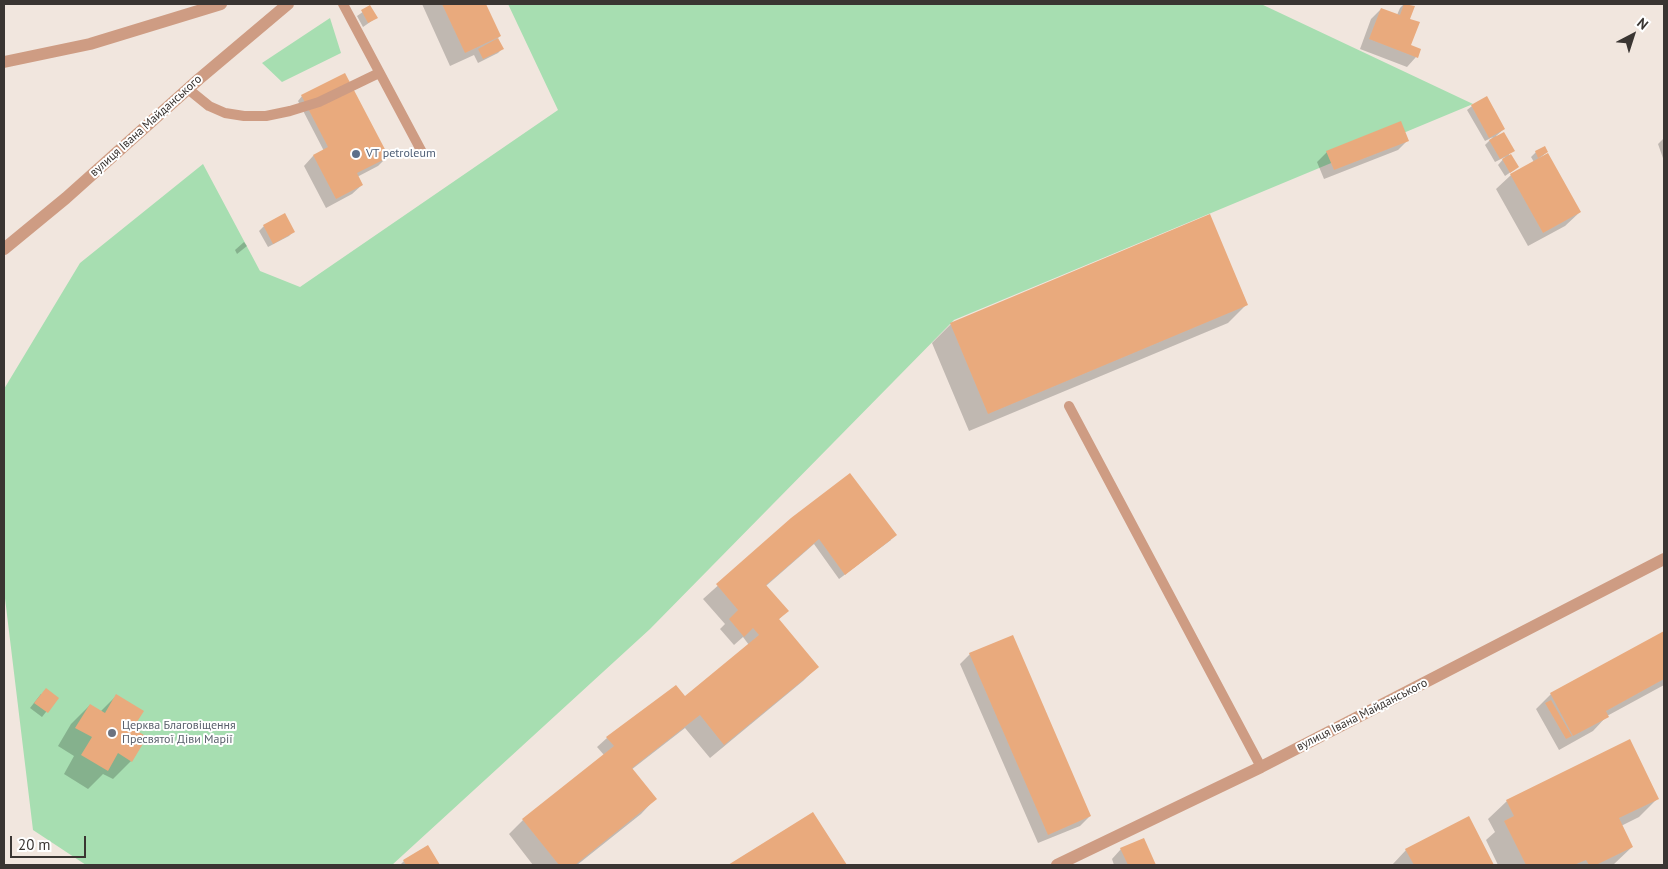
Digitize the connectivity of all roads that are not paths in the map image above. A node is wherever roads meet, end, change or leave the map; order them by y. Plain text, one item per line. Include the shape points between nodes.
1 (221, 4) edge
2 (288, 4) edge
3 (343, 4) edge
4 (4, 62) edge
5 (379, 73) junction
6 (188, 88) junction
7 (422, 154) dead end
8 (4, 248) edge
9 (1069, 406) dead end
10 (1664, 559) edge
11 (1261, 768) junction
12 (1057, 865) edge

1 - 4 street via 90,44
2 - 6 street, вулиця Івана Майданського
3 - 5 lane
5 - 6 lane via 319,102 266,116 225,113 209,106
5 - 7 lane
6 - 8 street, вулиця Івана Майданського via 66,198
9 - 11 lane
10 - 11 street, вулиця Івана Майданського
11 - 12 street, вулиця Івана Майданського

